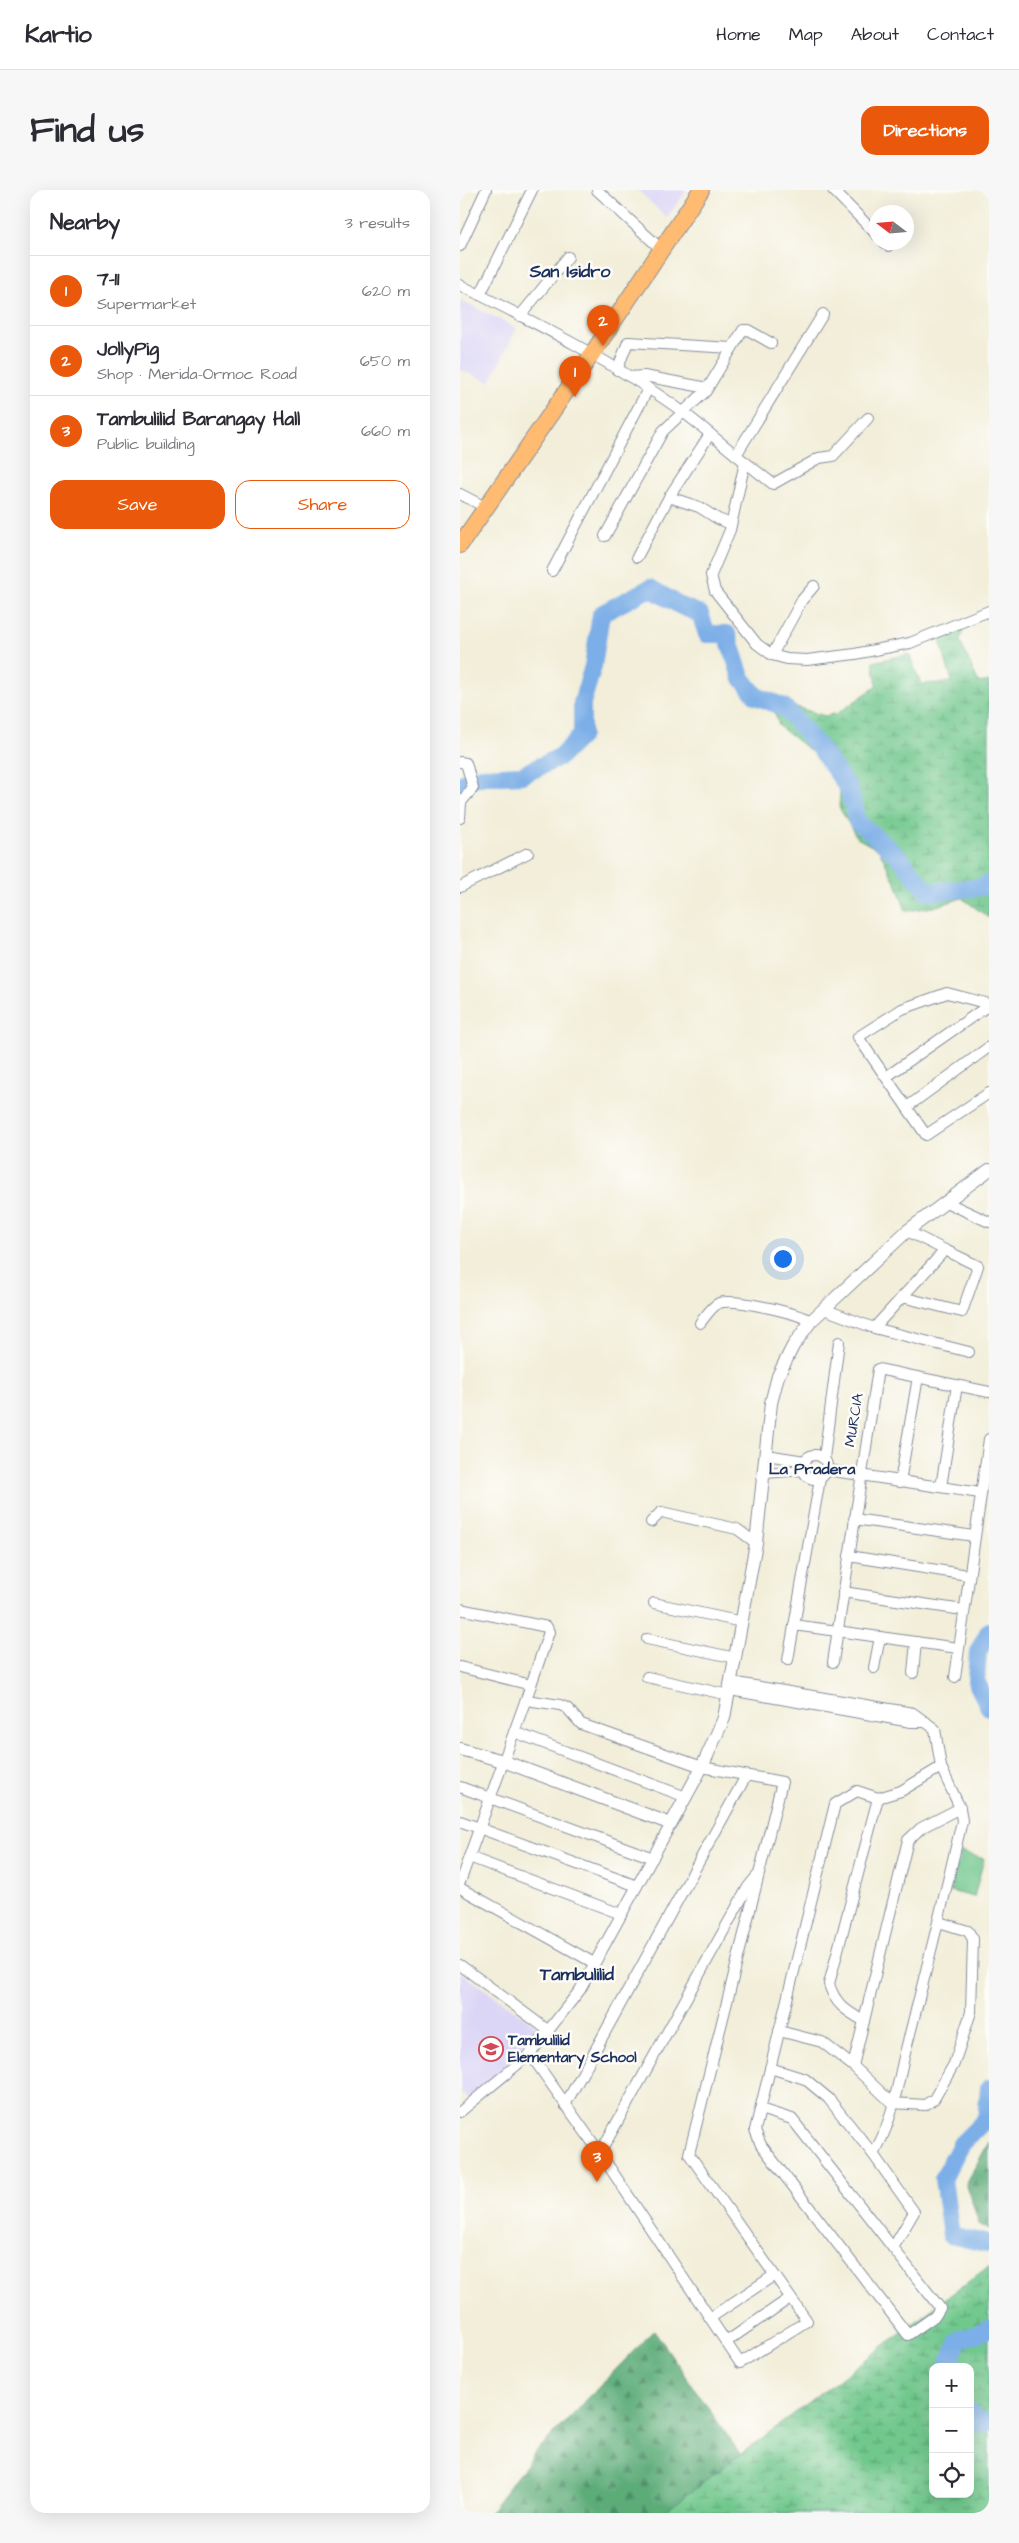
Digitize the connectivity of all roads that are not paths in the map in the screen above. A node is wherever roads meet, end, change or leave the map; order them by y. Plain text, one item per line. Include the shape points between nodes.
1 (486, 190) edge
2 (532, 190) edge
3 (597, 190) edge
4 (700, 190) edge
5 (833, 190) edge
6 (869, 228) edge
7 (460, 246) edge
8 (661, 249) junction
9 (568, 257) dead end
10 (460, 285) edge
11 (480, 296) junction
12 (823, 314) dead end
13 (520, 316) junction
14 (770, 343) dead end
15 (732, 348) junction
16 (592, 354) junction
17 (617, 370) junction
18 (630, 377) junction
19 (648, 388) junction
20 (708, 388) junction
21 (683, 412) junction
22 (868, 418) dead end
23 (710, 434) junction
24 (736, 455) junction
25 (745, 462) junction
26 (460, 494) edge
27 (670, 497) junction
28 (485, 507) junction
29 (731, 524) junction
30 (605, 536) dead end
31 (460, 545) edge
32 (637, 557) dead end
33 (552, 571) dead end
34 (814, 586) dead end
35 (989, 611) edge
36 (772, 655) junction
37 (464, 765) edge
38 (460, 818) edge
39 (528, 854) dead end
40 (460, 887) edge
41 (989, 1004) edge
42 (989, 1047) edge
43 (886, 1078) junction
44 (989, 1093) edge
45 (907, 1107) junction
46 (989, 1170) edge
47 (946, 1202) junction
48 (989, 1222) edge
49 (906, 1231) junction
50 (945, 1250) junction
51 (902, 1297) junction
52 (824, 1309) junction
53 (811, 1321) junction
54 (700, 1323) dead end
55 (874, 1328) junction
56 (839, 1342) dead end
57 (969, 1352) dead end
58 (918, 1377) junction
59 (957, 1385) junction
60 (989, 1392) edge
61 (989, 1439) edge
62 (766, 1455) junction
63 (824, 1458) junction
64 (804, 1465) junction
65 (827, 1470) junction
66 (764, 1473) junction
67 (860, 1476) junction
68 (820, 1479) junction
69 (900, 1482) junction
70 (941, 1488) junction
71 (980, 1493) junction
72 (854, 1519) junction
73 (652, 1522) dead end
74 (974, 1536) junction
75 (756, 1543) junction
76 (848, 1556) junction
77 (968, 1575) junction
78 (843, 1592) junction
79 (654, 1603) dead end
80 (460, 1609) edge
81 (963, 1610) junction
82 (742, 1622) junction
83 (794, 1625) junction
84 (837, 1631) junction
85 (880, 1637) junction
86 (647, 1639) dead end
87 (916, 1642) junction
88 (958, 1648) junction
89 (736, 1658) junction
90 (788, 1660) dead end
91 (833, 1662) dead end
92 (460, 1667) edge
93 (874, 1668) dead end
94 (913, 1672) dead end
95 (647, 1677) dead end
96 (955, 1677) dead end
97 (531, 1685) junction
98 (730, 1689) junction
99 (526, 1700) junction
100 (514, 1732) junction
101 (460, 1749) edge
102 (504, 1761) junction
103 (941, 1767) junction
104 (702, 1768) junction
105 (746, 1776) junction
106 (460, 1787) edge
107 (491, 1797) junction
108 (686, 1797) junction
109 (878, 1798) junction
110 (960, 1808) junction
111 (460, 1821) edge
112 (671, 1824) junction
113 (480, 1827) junction
114 (469, 1857) junction
115 (652, 1858) junction
116 (759, 1874) junction
117 (460, 1882) edge
118 (637, 1886) junction
119 (460, 1888) edge
120 (621, 1914) junction
121 (939, 1922) junction
122 (594, 1963) junction
123 (460, 1965) edge
124 (864, 2021) junction
125 (549, 2031) junction
126 (779, 2031) junction
127 (530, 2054) junction
128 (853, 2066) junction
129 (770, 2068) junction
130 (892, 2103) junction
131 (565, 2106) junction
132 (760, 2109) junction
133 (460, 2112) edge
134 (600, 2154) junction
135 (873, 2154) junction
136 (892, 2248) junction
137 (773, 2276) junction
138 (790, 2298) junction
139 (710, 2318) junction
140 (726, 2342) junction

1 - 7 street
2 - 11 street
3 - 8 street
4 - 8 highway
5 - 6 street
8 - 16 highway
9 - 13 street
10 - 11 street
11 - 13 street
12 - 24 street
13 - 16 street
14 - 15 street via 745,329
15 - 17 street via 628,342
15 - 20 street
16 - 17 street
16 - 28 highway
17 - 18 street
18 - 19 street
18 - 20 street via 644,376
19 - 21 street
19 - 33 street
20 - 21 street
21 - 23 street
21 - 30 street via 663,431
22 - 25 street via 833,456 819,458 773,484
23 - 24 street
23 - 27 street
24 - 25 street
25 - 29 street
26 - 28 street
27 - 29 street via 699,507
27 - 32 street
28 - 31 highway
29 - 36 street via 711,575 715,591 757,644
34 - 36 street via 802,600
35 - 36 street via 910,643 807,660 787,660
37 - 38 street via 473,790 461,802
39 - 40 street
41 - 43 street
41 - 43 street via 947,994 902,1009 858,1037
42 - 45 street
43 - 45 street
44 - 45 street via 926,1135
46 - 47 street
47 - 48 street
47 - 49 street
49 - 50 street
49 - 52 street
50 - 51 street
50 - 51 street via 978,1266 962,1312
51 - 55 street
52 - 53 street
52 - 55 street
53 - 54 street via 788,1312 729,1302 716,1305
53 - 62 street via 793,1346 778,1376 771,1403
55 - 57 street
56 - 63 street
58 - 59 street
58 - 67 street, MURCIA via 878,1369
58 - 69 street
59 - 60 street
59 - 70 street
61 - 71 street
62 - 64 street
62 - 66 street
63 - 64 street via 812,1456
63 - 65 street
64 - 66 street
64 - 68 street via 807,1477
65 - 67 street
65 - 68 street
66 - 75 street
67 - 69 street
67 - 72 street, MURCIA
68 - 83 street
69 - 70 street
70 - 71 street
71 - 74 street
72 - 74 street
72 - 76 street, MURCIA
73 - 75 street via 661,1512 737,1529
74 - 77 street
75 - 82 street
76 - 77 street
76 - 78 street, MURCIA
77 - 81 street
78 - 81 street
78 - 84 street, MURCIA
79 - 82 street
80 - 97 street via 547,1627 549,1632
81 - 88 street
82 - 89 street
83 - 84 street
83 - 90 street
84 - 85 street
84 - 91 street, MURCIA
85 - 87 street
85 - 93 street
86 - 89 street
87 - 88 street
87 - 94 street
88 - 96 street
89 - 98 street
92 - 97 street
95 - 98 street
97 - 99 street
98 - 103 street via 913,1713 935,1729
98 - 104 street via 724,1718
99 - 100 street
99 - 104 street via 568,1708 581,1724
100 - 102 street
100 - 108 street
101 - 102 street
102 - 107 street
102 - 112 street
103 - 109 street via 901,1791
103 - 110 street
104 - 105 street
104 - 108 street
105 - 116 street via 782,1782
105 - 131 street
106 - 107 street
107 - 113 street
107 - 115 street
108 - 112 street
109 - 124 street via 829,1984 833,1997 842,2008
109 - 126 street via 857,1791 834,1804
110 - 121 street via 962,1821
110 - 124 street via 921,1828 908,1840
111 - 113 street
112 - 115 street
113 - 114 street
113 - 118 street
114 - 117 street
114 - 120 street
115 - 118 street
116 - 134 street via 748,1886
116 - 137 street via 689,2154
118 - 120 street
119 - 122 street
120 - 122 street
121 - 130 street
121 - 130 street via 968,1931 973,1939 971,2012 954,2064 934,2099 925,2105
122 - 125 street via 580,1990
123 - 125 street
124 - 128 street
125 - 127 street
126 - 128 street via 822,2042
126 - 129 street
127 - 131 street
127 - 133 street
128 - 130 street
129 - 132 street
129 - 135 street via 806,2079 828,2098
130 - 135 street via 880,2143
131 - 134 street
132 - 136 street via 792,2119
132 - 136 street via 755,2130 761,2145 908,2335 935,2316 940,2308
134 - 139 street
135 - 136 street via 914,2212
137 - 138 street
137 - 139 street
138 - 140 street
138 - 140 street via 807,2321 740,2363
139 - 140 street

